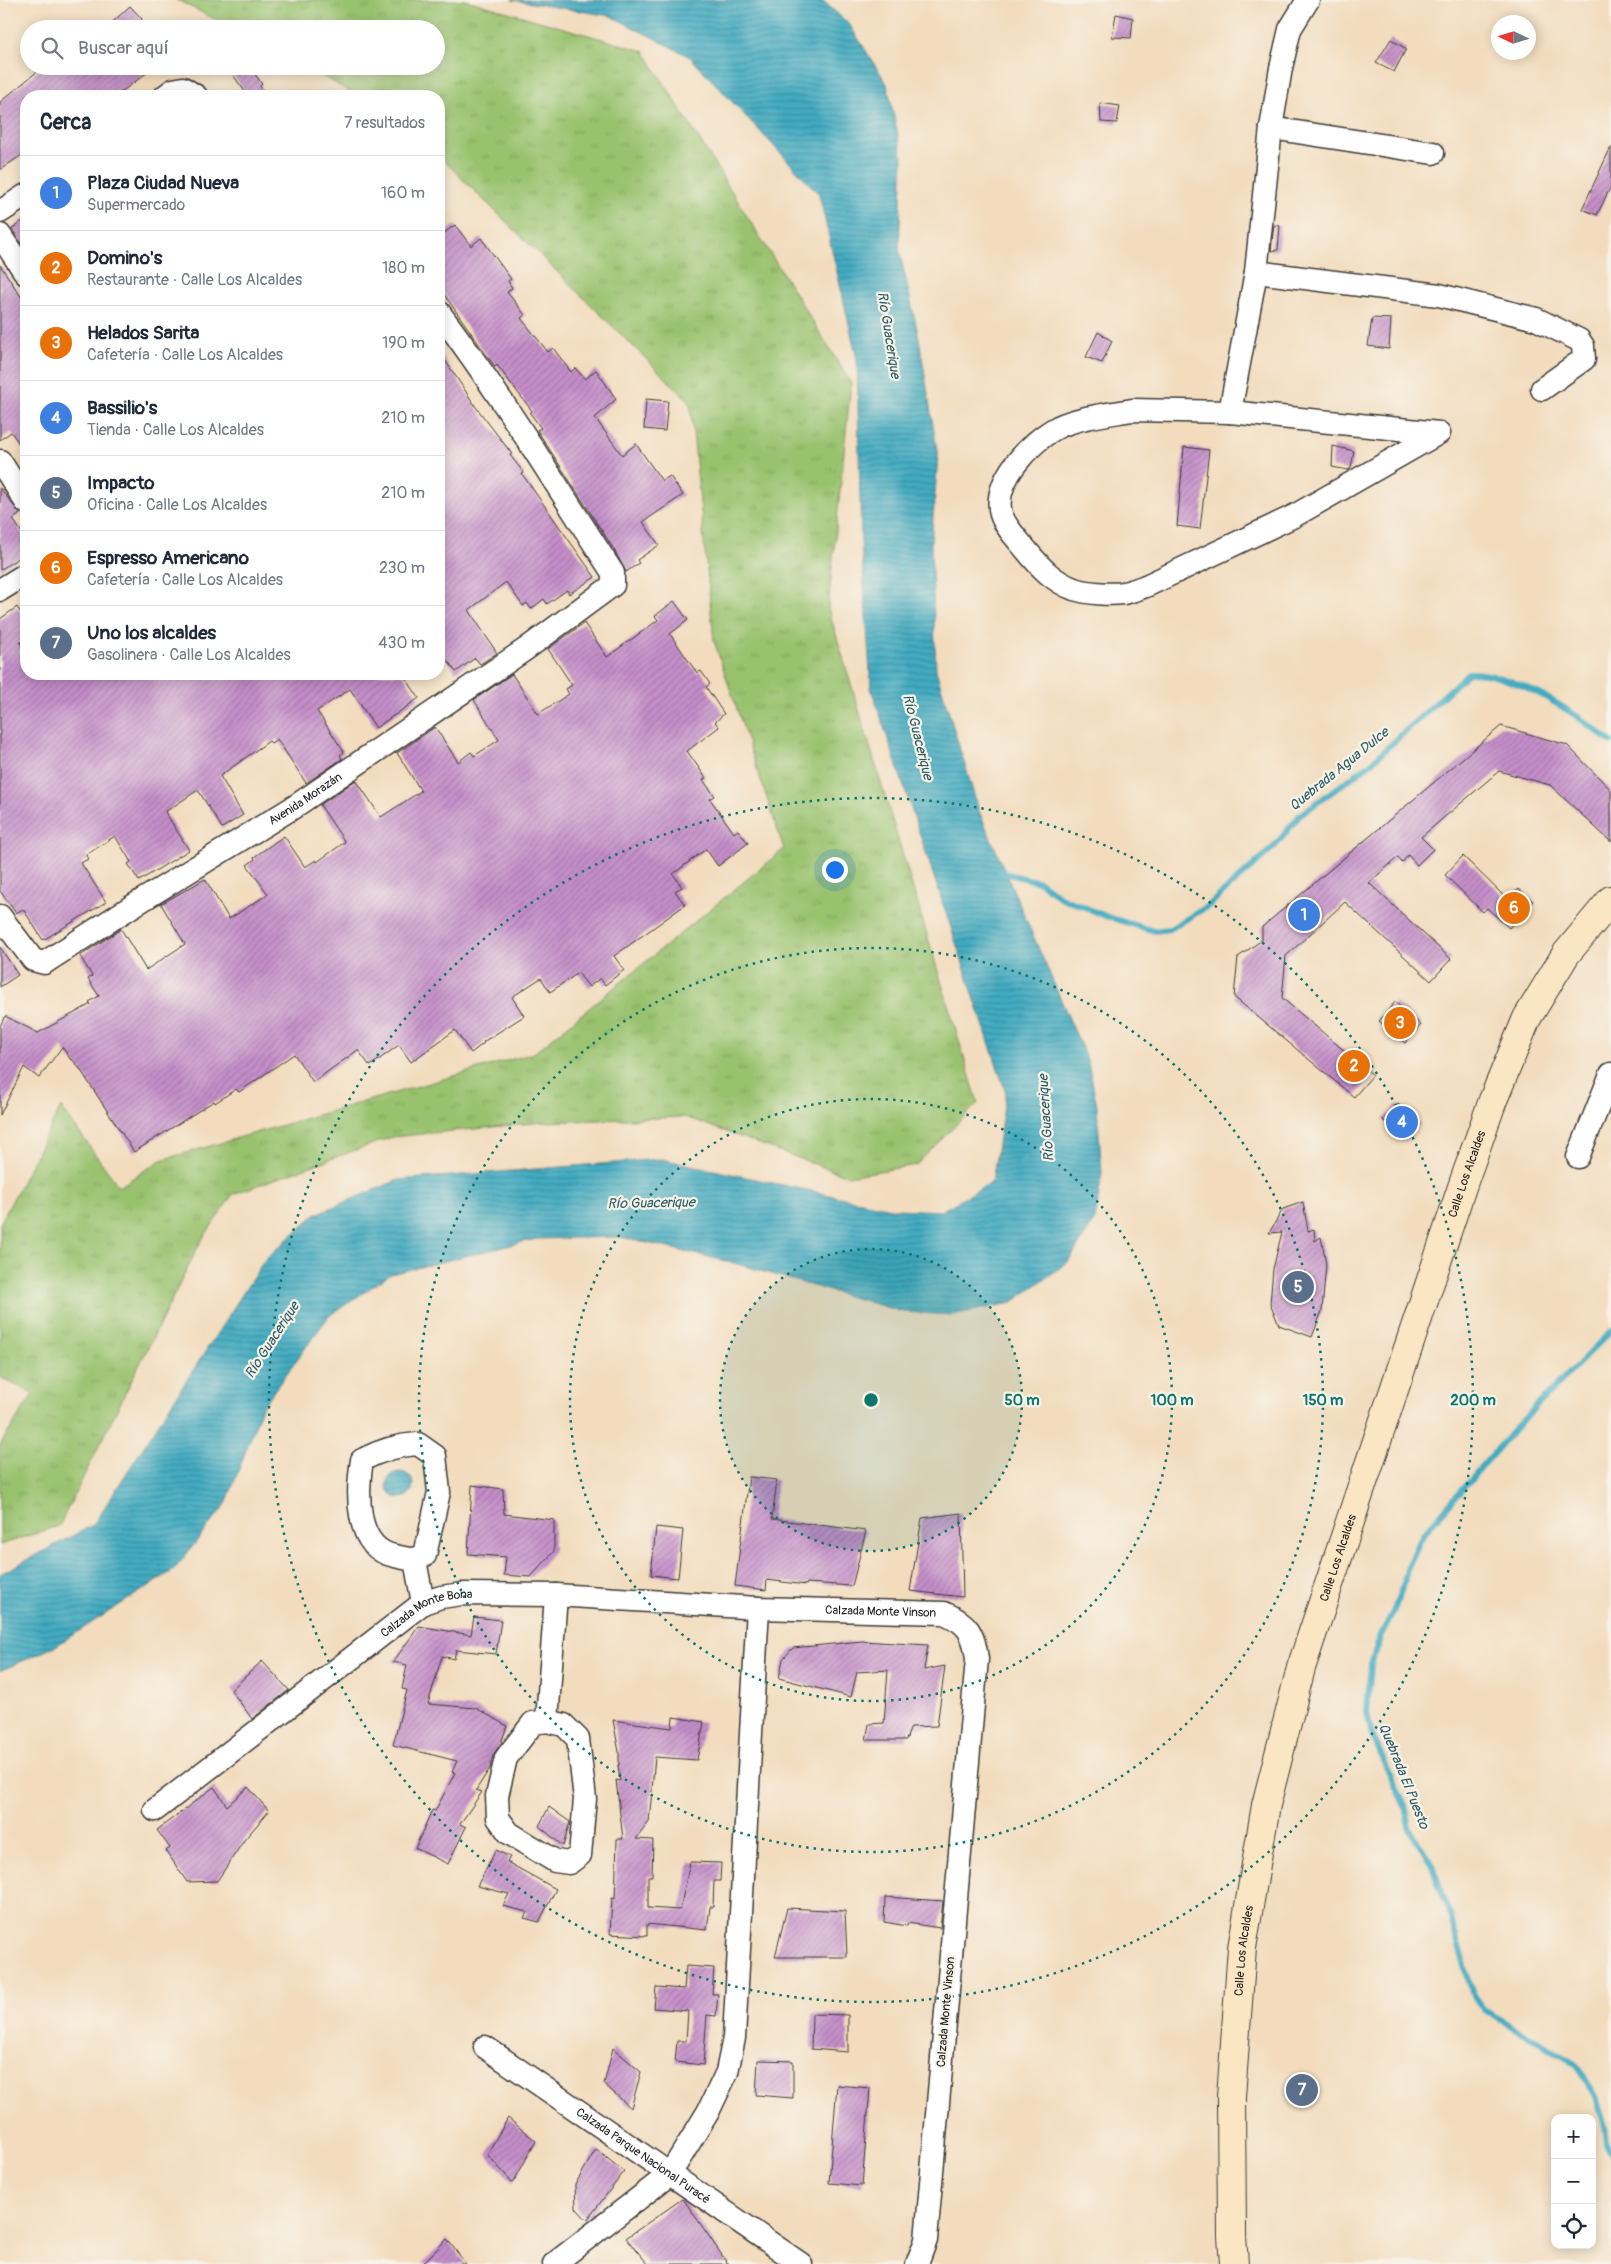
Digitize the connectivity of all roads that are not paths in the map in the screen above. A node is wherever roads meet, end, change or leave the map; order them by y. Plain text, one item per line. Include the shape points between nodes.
1 (1308, 0) edge
2 (1271, 128) junction
3 (1433, 153) dead end
4 (20, 199) edge
5 (0, 212) edge
6 (0, 235) edge
7 (20, 265) edge
8 (1256, 272) junction
9 (445, 320) edge
10 (1542, 389) dead end
11 (1230, 412) junction
12 (0, 461) edge
13 (20, 493) edge
14 (20, 578) edge
15 (0, 590) edge
16 (1608, 910) edge
17 (0, 916) edge
18 (1611, 1074) edge
19 (1578, 1157) dead end
20 (415, 1560) junction
21 (556, 1595) junction
22 (423, 1603) junction
23 (758, 1608) junction
24 (547, 1721) junction
25 (155, 1810) dead end
26 (485, 2047) dead end
27 (670, 2174) junction
28 (554, 2264) edge
29 (802, 2264) edge
30 (917, 2264) edge
31 (1234, 2264) edge

1 - 2 street via 1290,30
2 - 3 street
2 - 8 street
4 - 5 street
6 - 7 street
8 - 10 street via 1438,295 1536,319 1579,340 1584,352 1584,359
8 - 11 street
9 - 17 street, Avenida Morazán via 519,427 613,573 613,585 294,807 44,963 33,960
11 - 11 street via 1132,410 1096,416 1058,428 1028,449 1008,475 1000,497 1001,515 1017,539 1055,581 1076,590 1123,593 1148,585 1294,516 1439,433
12 - 13 street
14 - 15 street
16 - 31 main road, Calle Los Alcaldes via 1566,954 1527,1018 1493,1100 1301,1668 1266,1805 1242,1948 1231,2097
18 - 19 street
20 - 20 street via 425,1555 433,1526 439,1492 435,1456 418,1444 399,1444 362,1460 359,1510 370,1540 387,1555
20 - 22 street
21 - 22 street, Calzada Monte Bona via 462,1594
21 - 23 street, Calzada Monte Bona
21 - 24 street
22 - 25 street, Calzada Monte Bona
23 - 27 street via 734,2038 727,2072 716,2096
23 - 30 street, Calzada Monte Vinson via 944,1613 968,1628 975,1643 977,1659 926,2240
24 - 24 street via 533,1723 506,1758 496,1796 498,1818 509,1833 555,1861 569,1862 580,1855 585,1799 578,1739 564,1725
26 - 27 street, Calzada Parque Nacional Puracé
27 - 28 street
27 - 29 street, Calzada Parque Nacional Puracé

